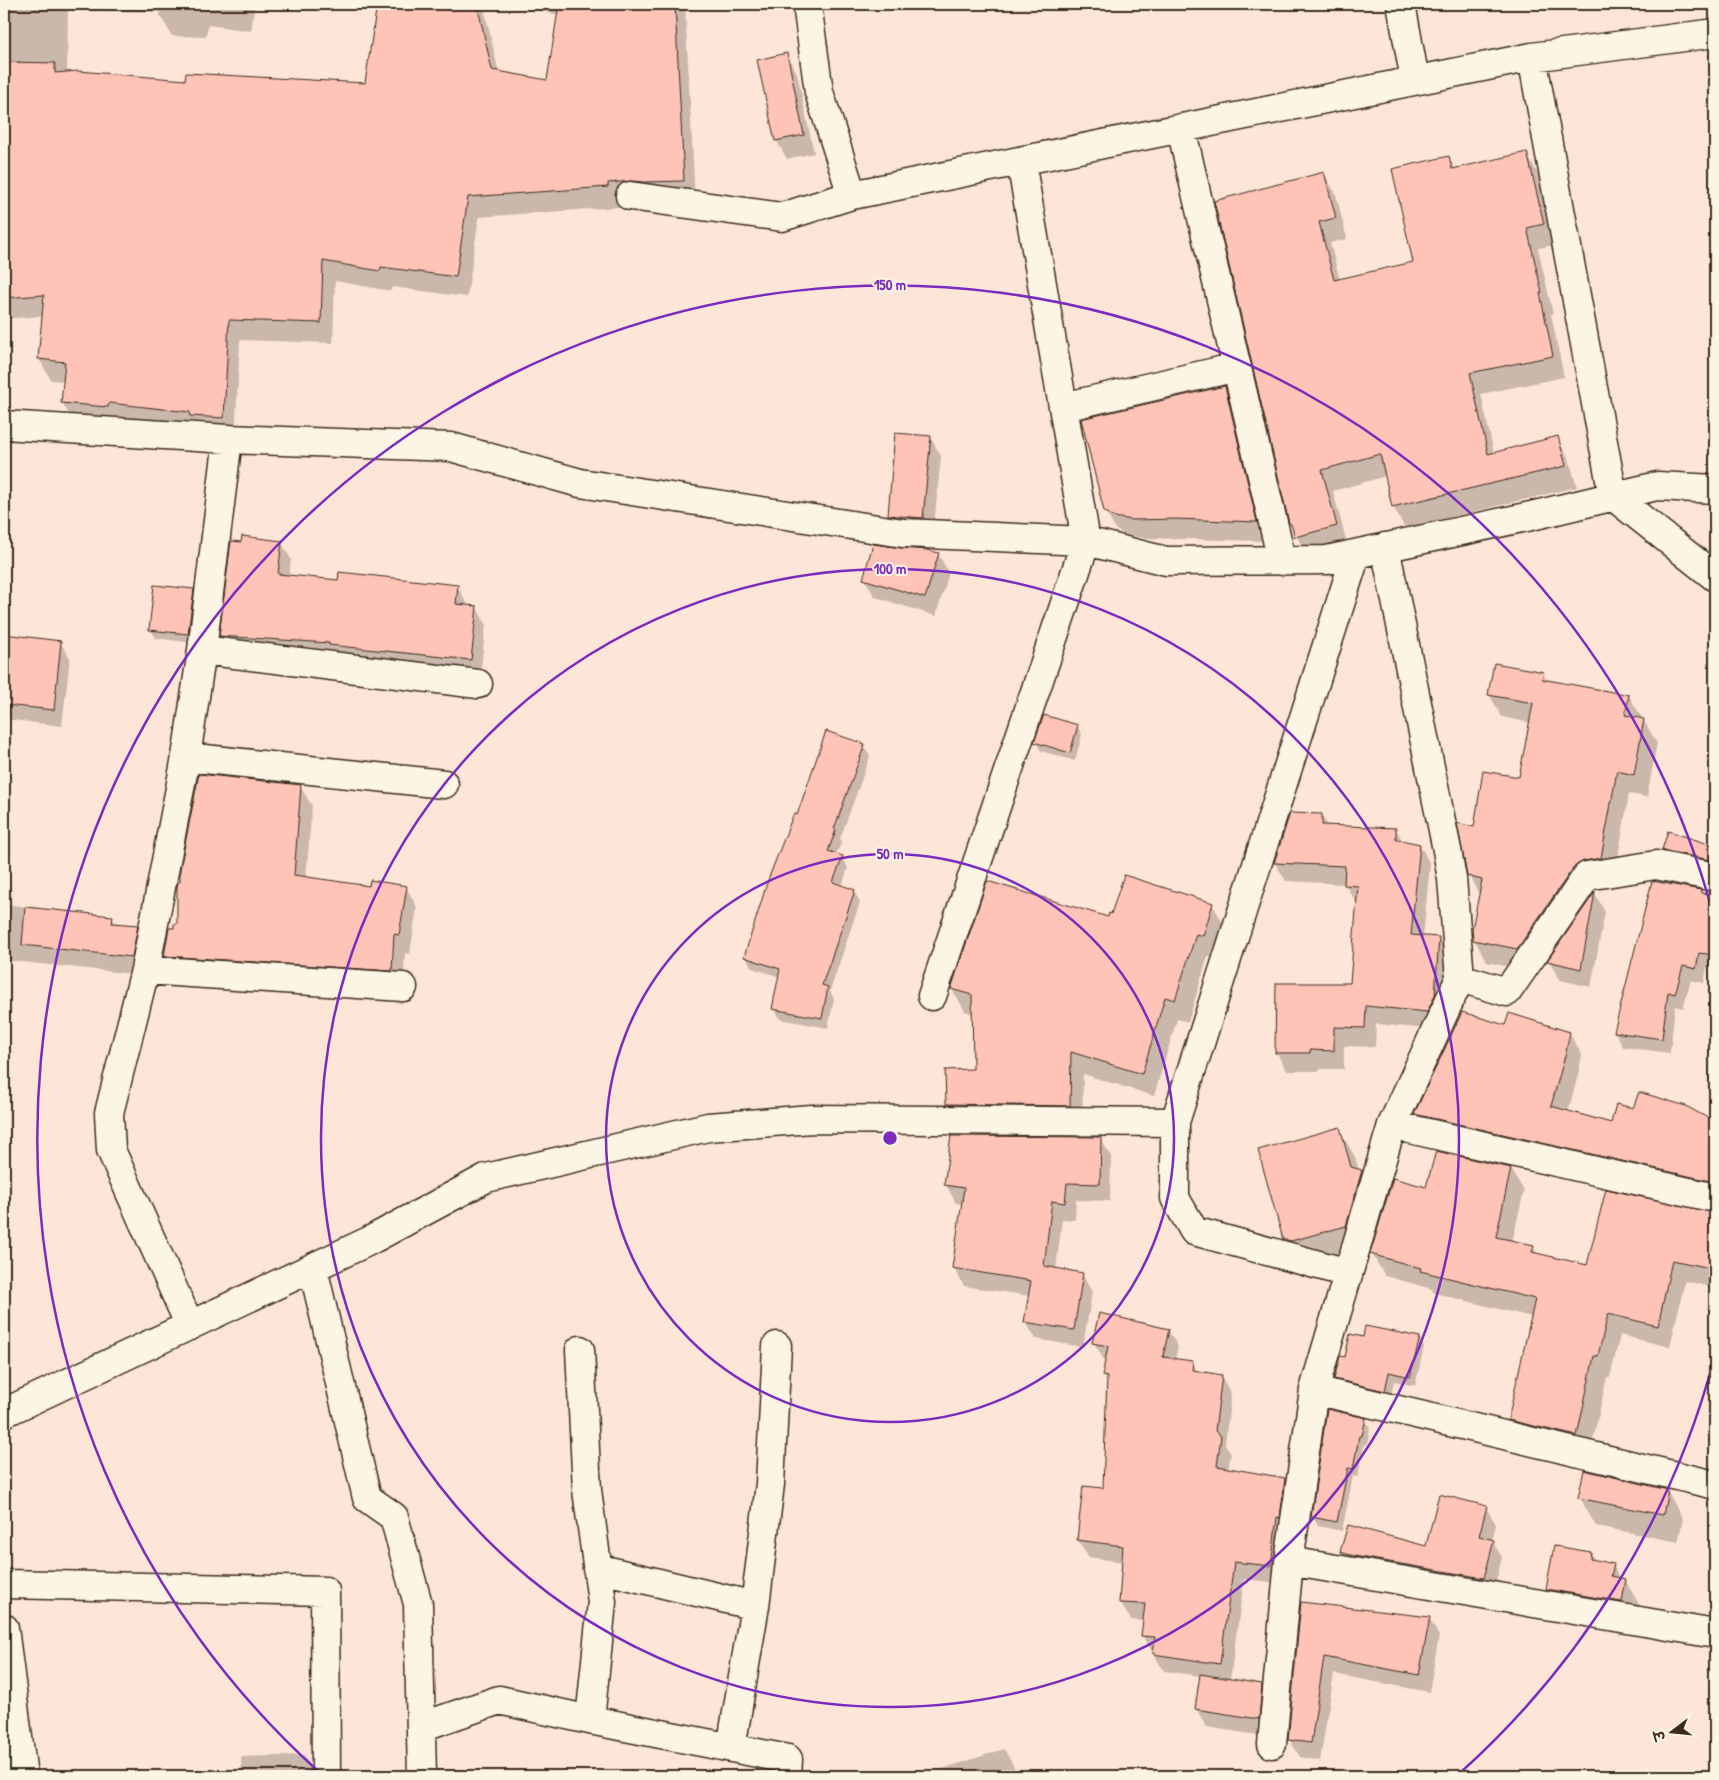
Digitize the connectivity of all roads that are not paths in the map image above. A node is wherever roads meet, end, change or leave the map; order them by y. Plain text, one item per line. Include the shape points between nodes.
1 (806, 4) edge
2 (1401, 4) edge
3 (1715, 33) edge
4 (1532, 57) junction
5 (1415, 80) junction
6 (1181, 128) junction
7 (1021, 161) junction
8 (852, 195) junction
9 (630, 196) dead end
10 (1237, 367) junction
11 (1063, 407) junction
12 (4, 424) edge
13 (228, 439) junction
14 (1715, 489) edge
15 (1613, 496) junction
16 (1086, 541) junction
17 (1385, 547) junction
18 (1356, 554) junction
19 (1282, 561) junction
20 (1715, 577) edge
21 (202, 650) junction
22 (478, 684) dead end
23 (186, 757) junction
24 (444, 784) dead end
25 (1715, 878) edge
26 (145, 970) junction
27 (1460, 978) junction
28 (403, 987) dead end
29 (932, 996) dead end
30 (1175, 1122) junction
31 (1392, 1125) junction
32 (1715, 1198) edge
33 (313, 1268) junction
34 (1348, 1273) junction
35 (190, 1326) junction
36 (777, 1346) dead end
37 (580, 1350) dead end
38 (1314, 1390) junction
39 (4, 1413) edge
40 (1715, 1484) edge
41 (1289, 1561) junction
42 (597, 1568) junction
43 (4, 1584) edge
44 (755, 1606) junction
45 (4, 1628) edge
46 (1715, 1634) edge
47 (590, 1720) junction
48 (420, 1727) junction
49 (1272, 1744) dead end
50 (731, 1748) junction
51 (23, 1776) edge
52 (326, 1776) edge
53 (422, 1776) edge
54 (787, 1776) edge

1 - 8 street via 819,92
2 - 5 street
3 - 4 street
4 - 5 street
4 - 15 street
5 - 6 street
6 - 7 street
6 - 10 street
7 - 8 street
7 - 11 street
8 - 9 street via 782,217
10 - 11 street
10 - 19 street
11 - 16 street
12 - 13 street
13 - 16 street via 451,447 580,483 903,533
13 - 21 street
14 - 15 street via 1657,486
15 - 17 street
15 - 20 street
16 - 19 street via 1166,561
16 - 29 street
17 - 18 street
17 - 27 street via 1447,850
18 - 19 street via 1327,560
18 - 30 street
21 - 22 street
21 - 23 street
23 - 24 street
23 - 26 street
25 - 27 street via 1656,865 1587,876 1508,992
26 - 28 street
26 - 35 street via 109,1113 111,1150
27 - 31 street
30 - 33 street via 812,1119 708,1127 486,1178 369,1242
30 - 34 street via 1175,1198 1194,1231
31 - 32 street
31 - 34 street
33 - 35 street
33 - 48 street via 367,1498 394,1517 418,1604
34 - 38 street
35 - 39 street
36 - 44 street via 770,1484
37 - 42 street via 586,1490
38 - 40 street
38 - 41 street
41 - 46 street
41 - 49 street
42 - 44 street
42 - 47 street via 602,1602
43 - 52 street via 325,1591
44 - 50 street
45 - 51 street
47 - 48 street via 499,1700
47 - 50 street
48 - 53 street
50 - 54 street via 788,1759

